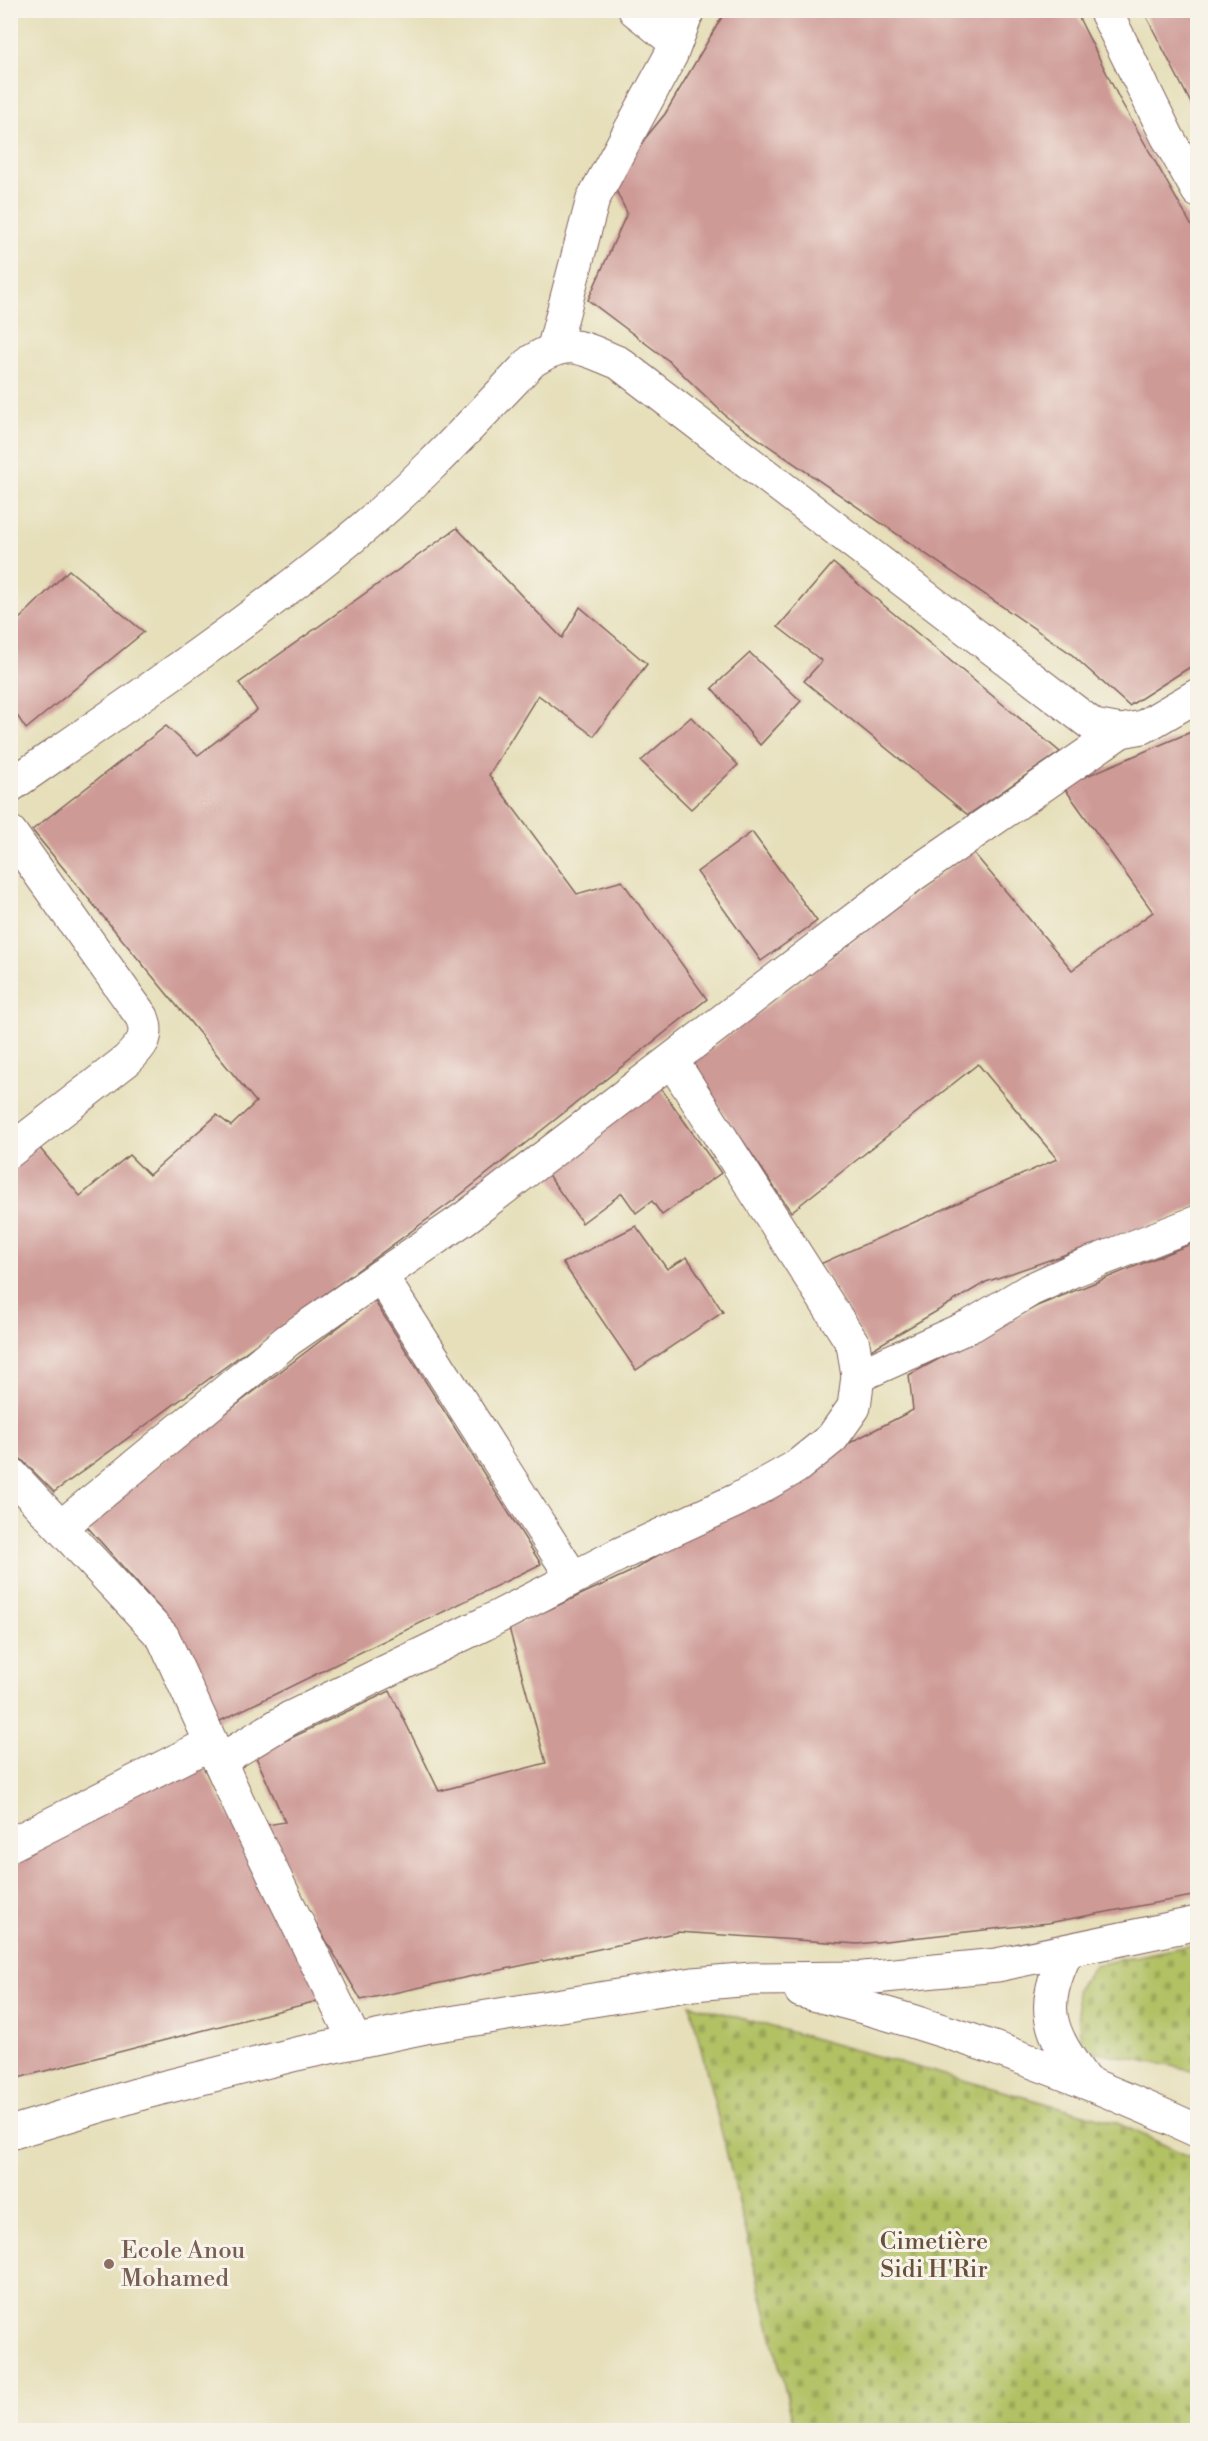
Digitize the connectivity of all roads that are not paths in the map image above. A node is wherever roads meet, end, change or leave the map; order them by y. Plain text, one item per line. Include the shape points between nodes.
1 (635, 10) edge
2 (688, 10) edge
3 (1105, 10) edge
4 (675, 42) junction
5 (1197, 191) edge
6 (554, 347) junction
7 (1197, 695) edge
8 (1121, 731) junction
9 (10, 786) edge
10 (10, 832) edge
11 (672, 1060) junction
12 (10, 1151) edge
13 (1197, 1222) edge
14 (381, 1276) junction
15 (858, 1376) junction
16 (10, 1473) edge
17 (62, 1526) junction
18 (573, 1578) junction
19 (215, 1752) junction
20 (10, 1845) edge
21 (1197, 1923) edge
22 (1067, 1951) junction
23 (752, 1979) junction
24 (355, 2041) junction
25 (1084, 2080) junction
26 (1136, 2102) junction
27 (1197, 2107) edge
28 (1197, 2131) edge
29 (10, 2133) edge

1 - 4 street
2 - 4 street
3 - 5 street
4 - 6 street via 593,199
6 - 8 street via 582,347 619,363 1094,726
6 - 9 street via 532,361 410,487 339,548 213,644
7 - 8 street via 1143,727
8 - 11 street via 914,874
10 - 12 street via 146,1027 142,1045 127,1060
11 - 14 street via 465,1218
11 - 15 street via 853,1344
13 - 15 street via 1074,1270 1030,1290 972,1325
14 - 17 street via 278,1347
14 - 18 street
15 - 18 street via 854,1407 832,1438 796,1467 737,1500
16 - 17 street
17 - 19 street via 164,1637
18 - 19 street
19 - 20 street
19 - 24 street
21 - 22 street
22 - 23 street via 938,1972 864,1978
22 - 25 street via 1048,2002 1053,2025
23 - 24 street via 624,1994
23 - 25 street via 881,2010
24 - 29 street via 146,2092
25 - 26 street
26 - 27 street
26 - 28 street

